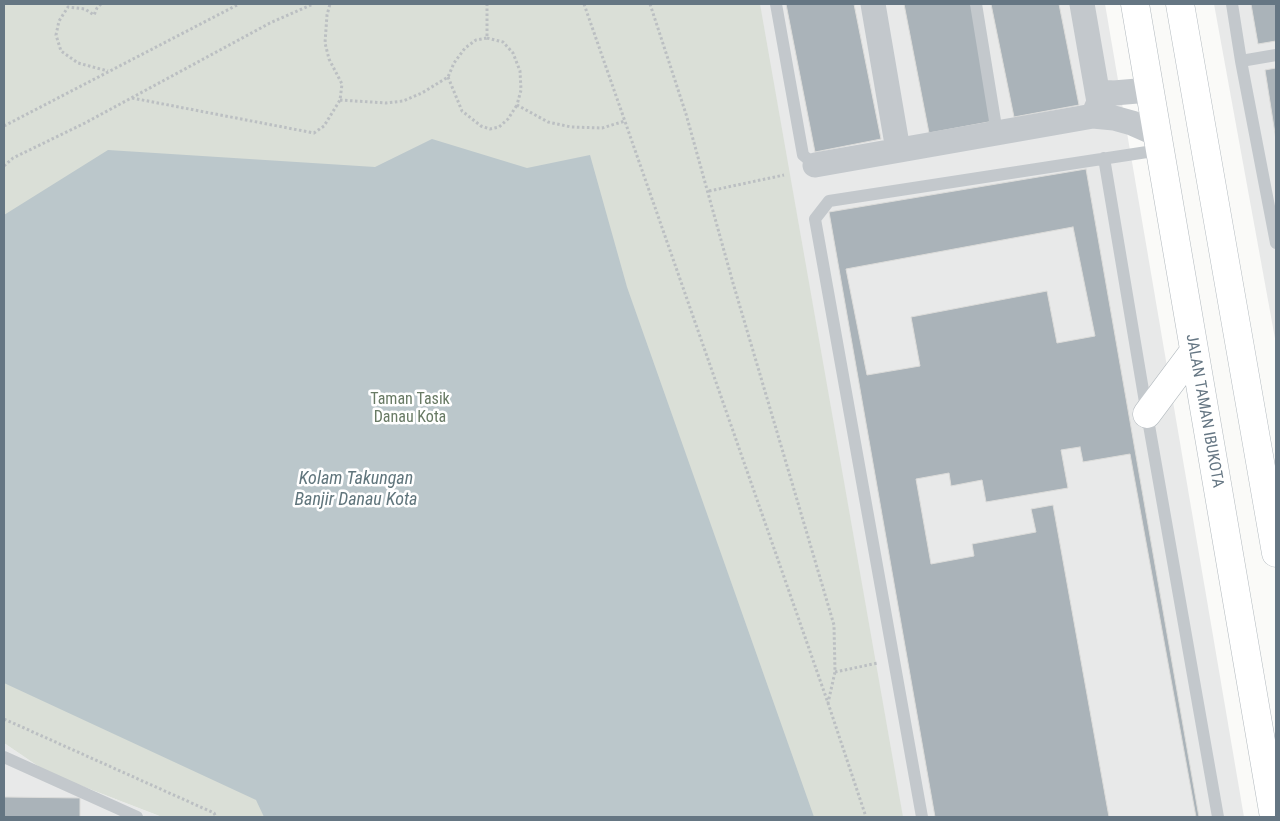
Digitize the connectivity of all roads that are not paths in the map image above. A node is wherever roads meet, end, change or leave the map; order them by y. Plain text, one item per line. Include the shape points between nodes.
1 (776, 4) edge
2 (873, 4) edge
3 (976, 4) edge
4 (1082, 4) edge
5 (1135, 4) edge
6 (1180, 4) edge
7 (1232, 4) edge
8 (1276, 56) edge
9 (1241, 61) junction
10 (1150, 90) junction
11 (1095, 104) junction
12 (997, 133) junction
13 (1158, 142) junction
14 (898, 150) junction
15 (1104, 158) junction
16 (815, 165) joint
17 (1276, 243) edge
18 (1194, 351) junction
19 (1147, 414) junction
20 (1276, 553) edge
21 (4, 757) edge
22 (1219, 816) edge
23 (138, 817) edge
24 (922, 817) edge
25 (1274, 817) edge

1 - 16 lane via 802,155
2 - 14 street
3 - 12 lane
4 - 11 street
5 - 10 main road, JALAN TAMAN IBUKOTA
6 - 20 main road
7 - 9 lane
8 - 9 lane
9 - 17 lane
10 - 11 street via 1114,93
10 - 13 main road, JALAN TAMAN IBUKOTA
11 - 12 street
11 - 13 street via 1114,118 1132,123
12 - 14 street
13 - 15 lane
13 - 18 main road, JALAN TAMAN IBUKOTA
14 - 16 street
15 - 19 lane
15 - 24 lane via 828,201 815,219
18 - 19 main road
18 - 25 main road, JALAN TAMAN IBUKOTA
19 - 22 lane
21 - 23 lane

